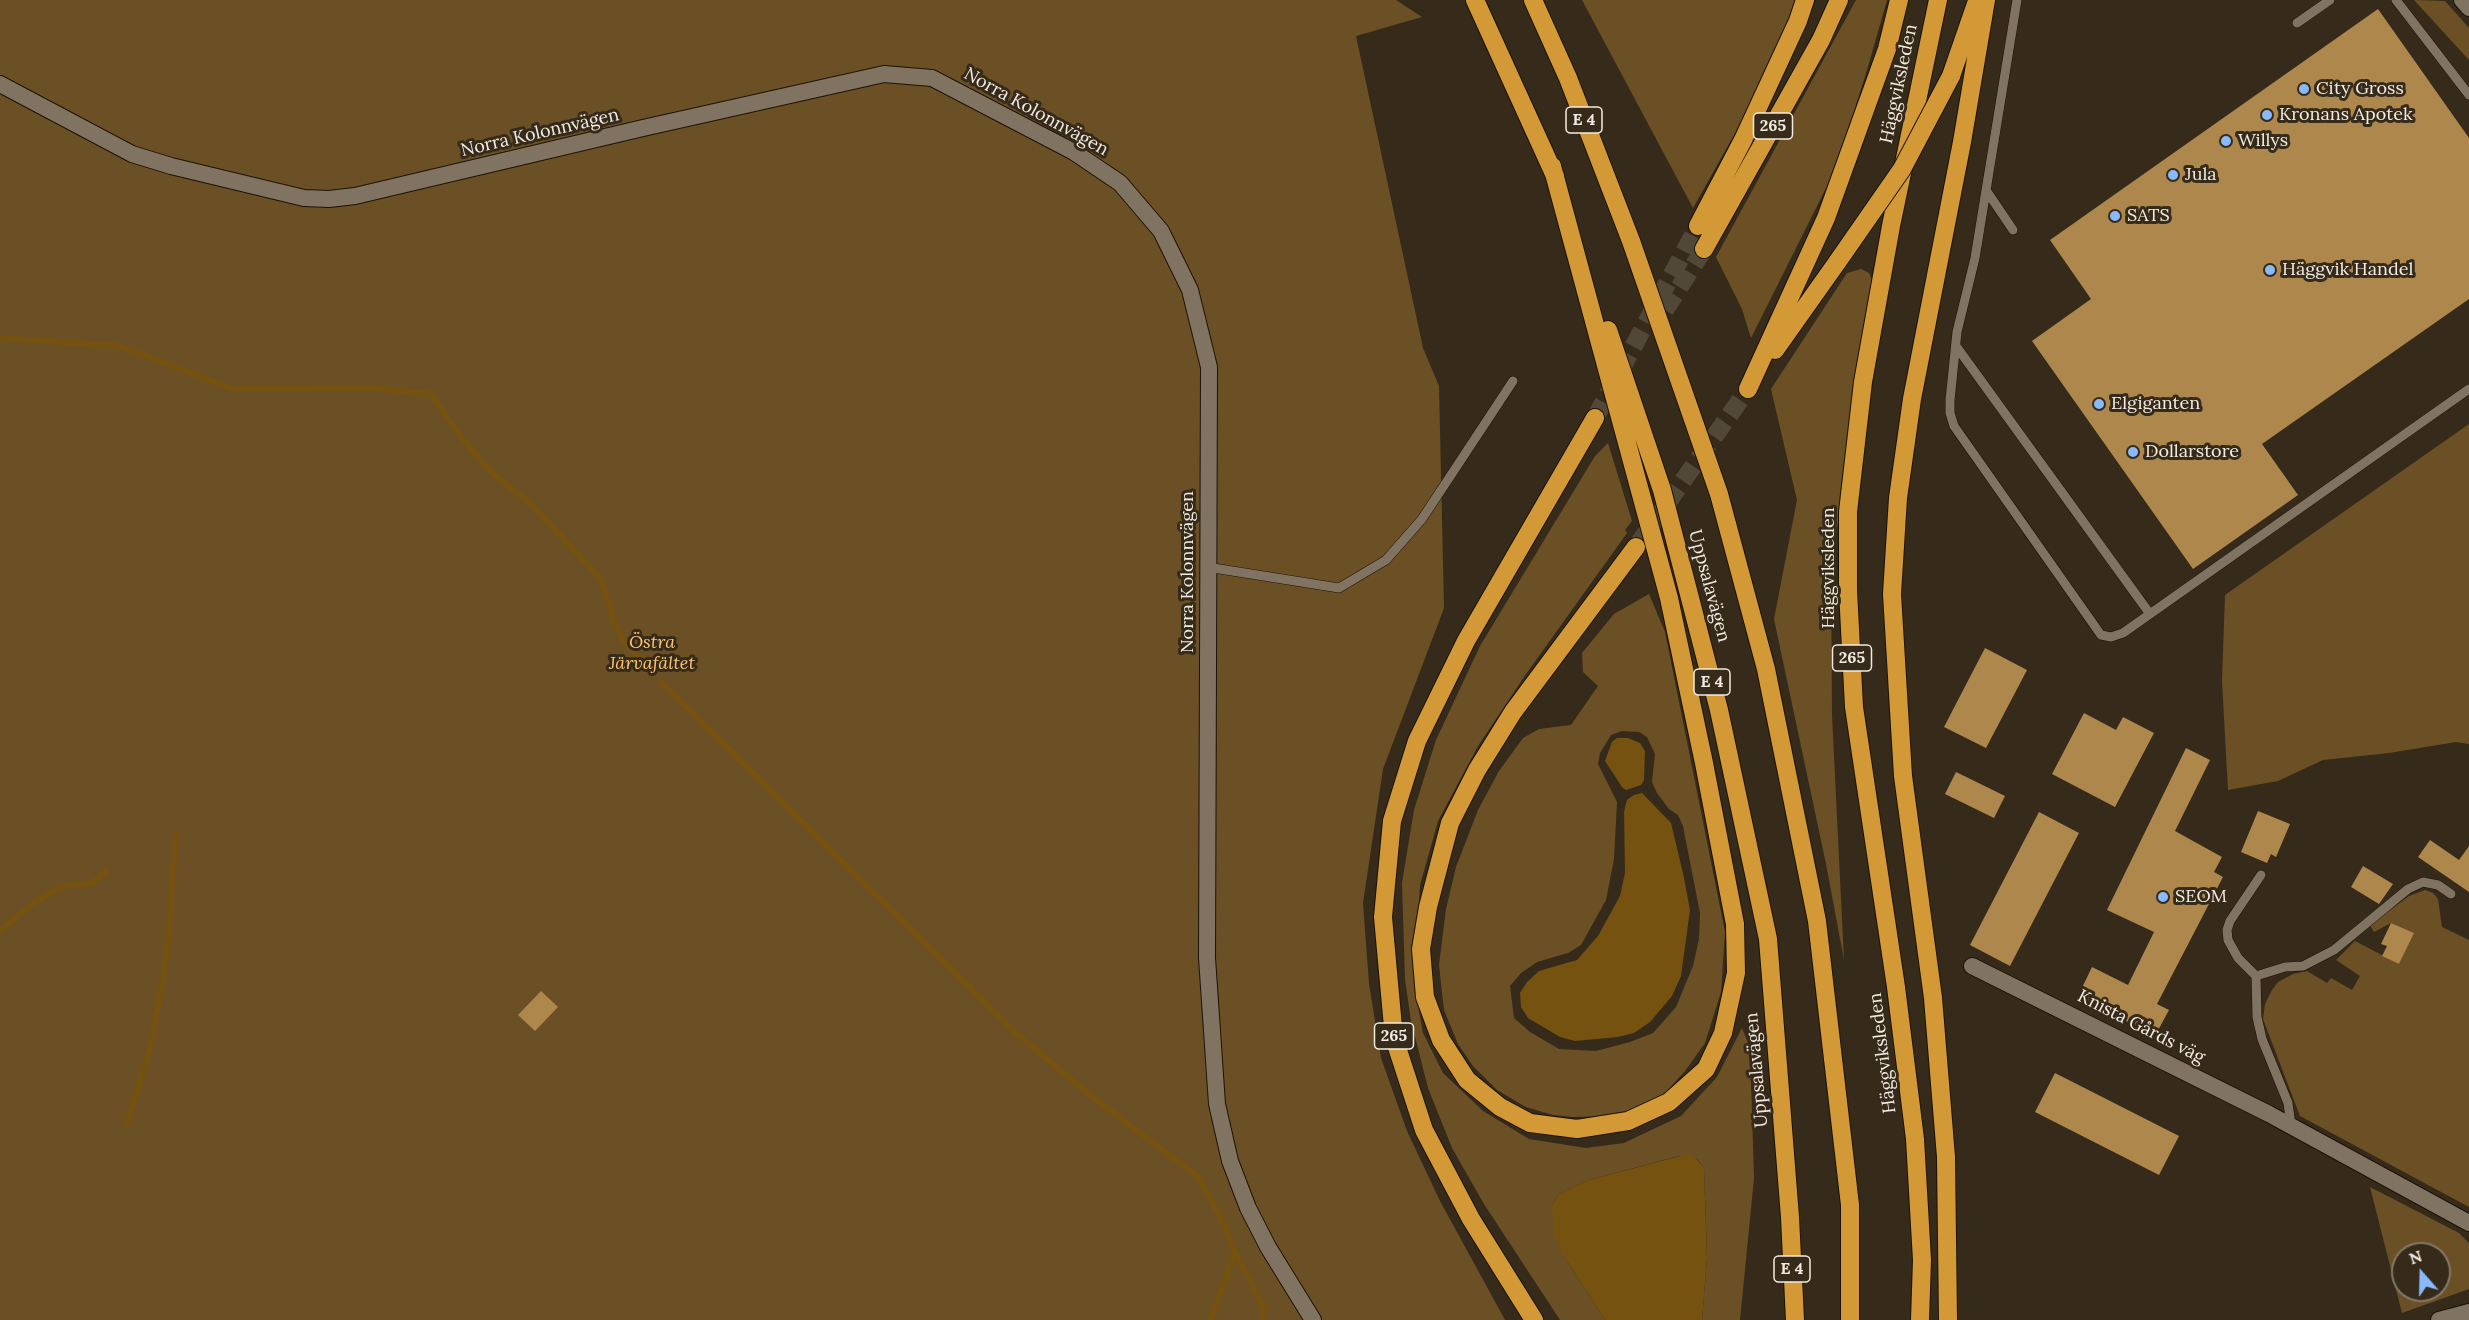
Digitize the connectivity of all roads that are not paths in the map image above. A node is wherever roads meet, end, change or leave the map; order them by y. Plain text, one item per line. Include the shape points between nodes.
1 (1475, 0) edge
2 (1533, 0) edge
3 (1805, 0) edge
4 (1839, 0) edge
5 (1899, 0) edge
6 (1938, 0) edge
7 (1977, 0) edge
8 (1986, 0) edge
9 (2018, 0) edge
10 (2330, 0) edge
11 (2396, 0) edge
12 (2462, 0) edge
13 (2469, 8) edge
14 (2297, 23) dead end
15 (0, 84) edge
16 (2469, 95) edge
17 (1552, 166) junction
18 (1986, 190) junction
19 (1698, 226) tunnel mouth
20 (2013, 230) dead end
21 (1704, 249) tunnel mouth
22 (1956, 346) junction
23 (1513, 381) dead end
24 (2469, 389) edge
25 (1595, 418) tunnel mouth
26 (1636, 547) tunnel mouth
27 (1207, 567) junction
28 (2150, 614) junction
29 (2261, 875) dead end
30 (2451, 894) dead end
31 (1972, 966) dead end
32 (2256, 976) junction
33 (2291, 1125) junction
34 (2469, 1223) edge
35 (2462, 1316) edge
36 (1313, 1320) edge
37 (1534, 1320) edge
38 (1794, 1320) edge
39 (1850, 1320) edge
40 (1920, 1320) edge
41 (1948, 1320) edge
42 (2439, 1320) edge

1 - 17 highway, Uppsalavägen / E 4
2 - 39 highway, Uppsalavägen / E 4 via 1568,78 1643,274 1719,494 1766,669 1817,921 1850,1204
3 - 19 highway via 1743,140
4 - 21 highway, 265 via 1821,40
5 - 7 highway, bridge via 1887,49 1826,218 1748,389 1902,169 1951,76
6 - 40 highway, Häggviksleden / 265 via 1863,382 1848,512 1854,707 1915,1138 1922,1260
8 - 41 highway via 1912,399 1898,498 1892,594 1904,776 1933,998 1946,1157
9 - 18 lane
10 - 14 lane
11 - 16 lane
12 - 13 street
15 - 27 street, Norra Kolonnvägen via 132,154 293,195 329,200 884,74 932,78 1074,152 1120,183 1161,231 1190,290 1209,367
17 - 26 highway via 1669,598 1736,924 1736,973 1723,1033 1706,1069 1670,1102 1628,1121 1577,1129 1530,1123 1500,1107 1467,1080 1441,1040 1425,997 1421,949 1428,907 1450,823 1477,770 1513,712
17 - 38 highway, Uppsalavägen / E 4 via 1662,490 1719,710 1765,927 1790,1217
18 - 20 lane
18 - 22 lane
22 - 28 lane
22 - 28 lane via 1950,400 1954,426 2101,635 2123,633
23 - 27 lane via 1422,519 1386,560 1339,588
24 - 28 lane
25 - 37 highway, 265 via 1471,632 1417,741 1392,821 1383,917 1394,1038 1424,1130 1471,1219
27 - 36 street, Norra Kolonnvägen via 1207,958 1217,1104 1230,1161 1248,1208
29 - 32 lane via 2227,930 2238,958
30 - 32 lane via 2438,885 2423,882 2334,950 2303,966
31 - 33 street, Knista Gårds väg
32 - 33 lane via 2262,1039 2288,1103
33 - 34 street, Knista Gårds väg
35 - 42 street

